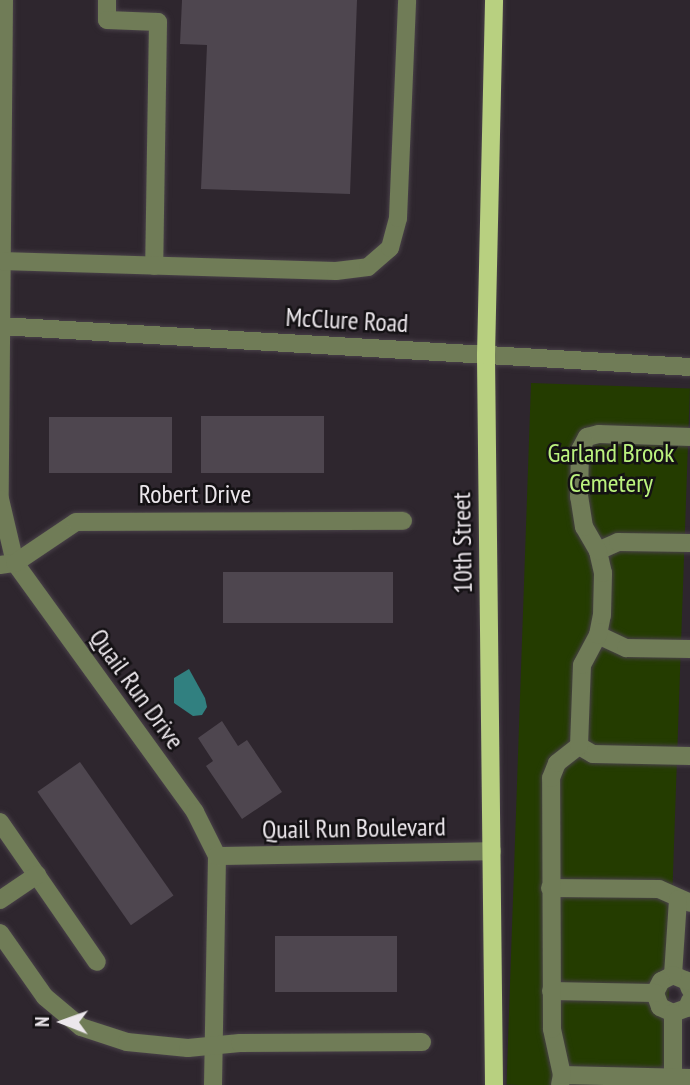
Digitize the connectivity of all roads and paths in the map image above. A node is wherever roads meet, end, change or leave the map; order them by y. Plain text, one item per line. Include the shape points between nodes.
1 (4, 0) edge
2 (107, 0) edge
3 (407, 0) edge
4 (494, 0) edge
5 (1, 98) edge
6 (0, 238) edge
7 (1, 261) edge
8 (154, 265) junction
9 (0, 326) edge
10 (486, 355) junction
11 (690, 367) edge
12 (690, 437) edge
13 (402, 521) dead end
14 (690, 543) edge
15 (598, 551) junction
16 (7, 564) edge
17 (598, 635) junction
18 (690, 649) edge
19 (579, 746) junction
20 (690, 756) edge
21 (0, 822) edge
22 (492, 852) junction
23 (217, 856) junction
24 (37, 875) junction
25 (550, 888) junction
26 (0, 900) edge
27 (684, 901) edge
28 (0, 933) edge
29 (97, 962) dead end
30 (673, 975) junction
31 (690, 989) edge
32 (551, 991) junction
33 (655, 993) junction
34 (690, 1001) edge
35 (673, 1013) junction
36 (422, 1042) dead end
37 (212, 1045) junction
38 (561, 1080) edge
39 (679, 1080) edge
40 (213, 1085) edge
41 (494, 1085) edge

1 - 5 street, Quail Run Drive
2 - 8 street via 107,20 158,22
3 - 8 street via 398,218 390,248 368,267 336,271
4 - 10 main road, 10th Street
5 - 6 street, Quail Run Drive
6 - 7 street, Quail Run Drive
7 - 8 street
7 - 9 street, Quail Run Drive
9 - 10 street, McClure Road
9 - 16 street, Quail Run Drive via 0,499
10 - 11 street, McClure Road
10 - 22 main road, 10th Street
12 - 15 street via 587,437 580,450 579,497 584,527
13 - 16 street, Robert Drive via 76,522
14 - 15 street via 618,542
15 - 17 street via 603,573
16 - 23 street, Quail Run Drive via 195,812
17 - 18 street via 626,648
17 - 19 street via 582,665
19 - 20 street via 593,754
19 - 25 street via 557,764 551,778
21 - 24 street
22 - 23 street, Quail Run Boulevard
22 - 41 main road, 10th Street
23 - 37 street, Quail Run Drive
24 - 26 street
24 - 29 street
25 - 27 street via 659,890
25 - 32 street
27 - 30 street
28 - 37 street via 45,997 81,1027 127,1042 188,1048
30 - 31 street via 687,981
30 - 33 street via 661,981
32 - 33 street
32 - 38 street
33 - 35 street via 660,1007
34 - 35 street via 687,1008
35 - 39 street
36 - 37 street
37 - 40 street, Quail Run Drive
38 - 39 street

